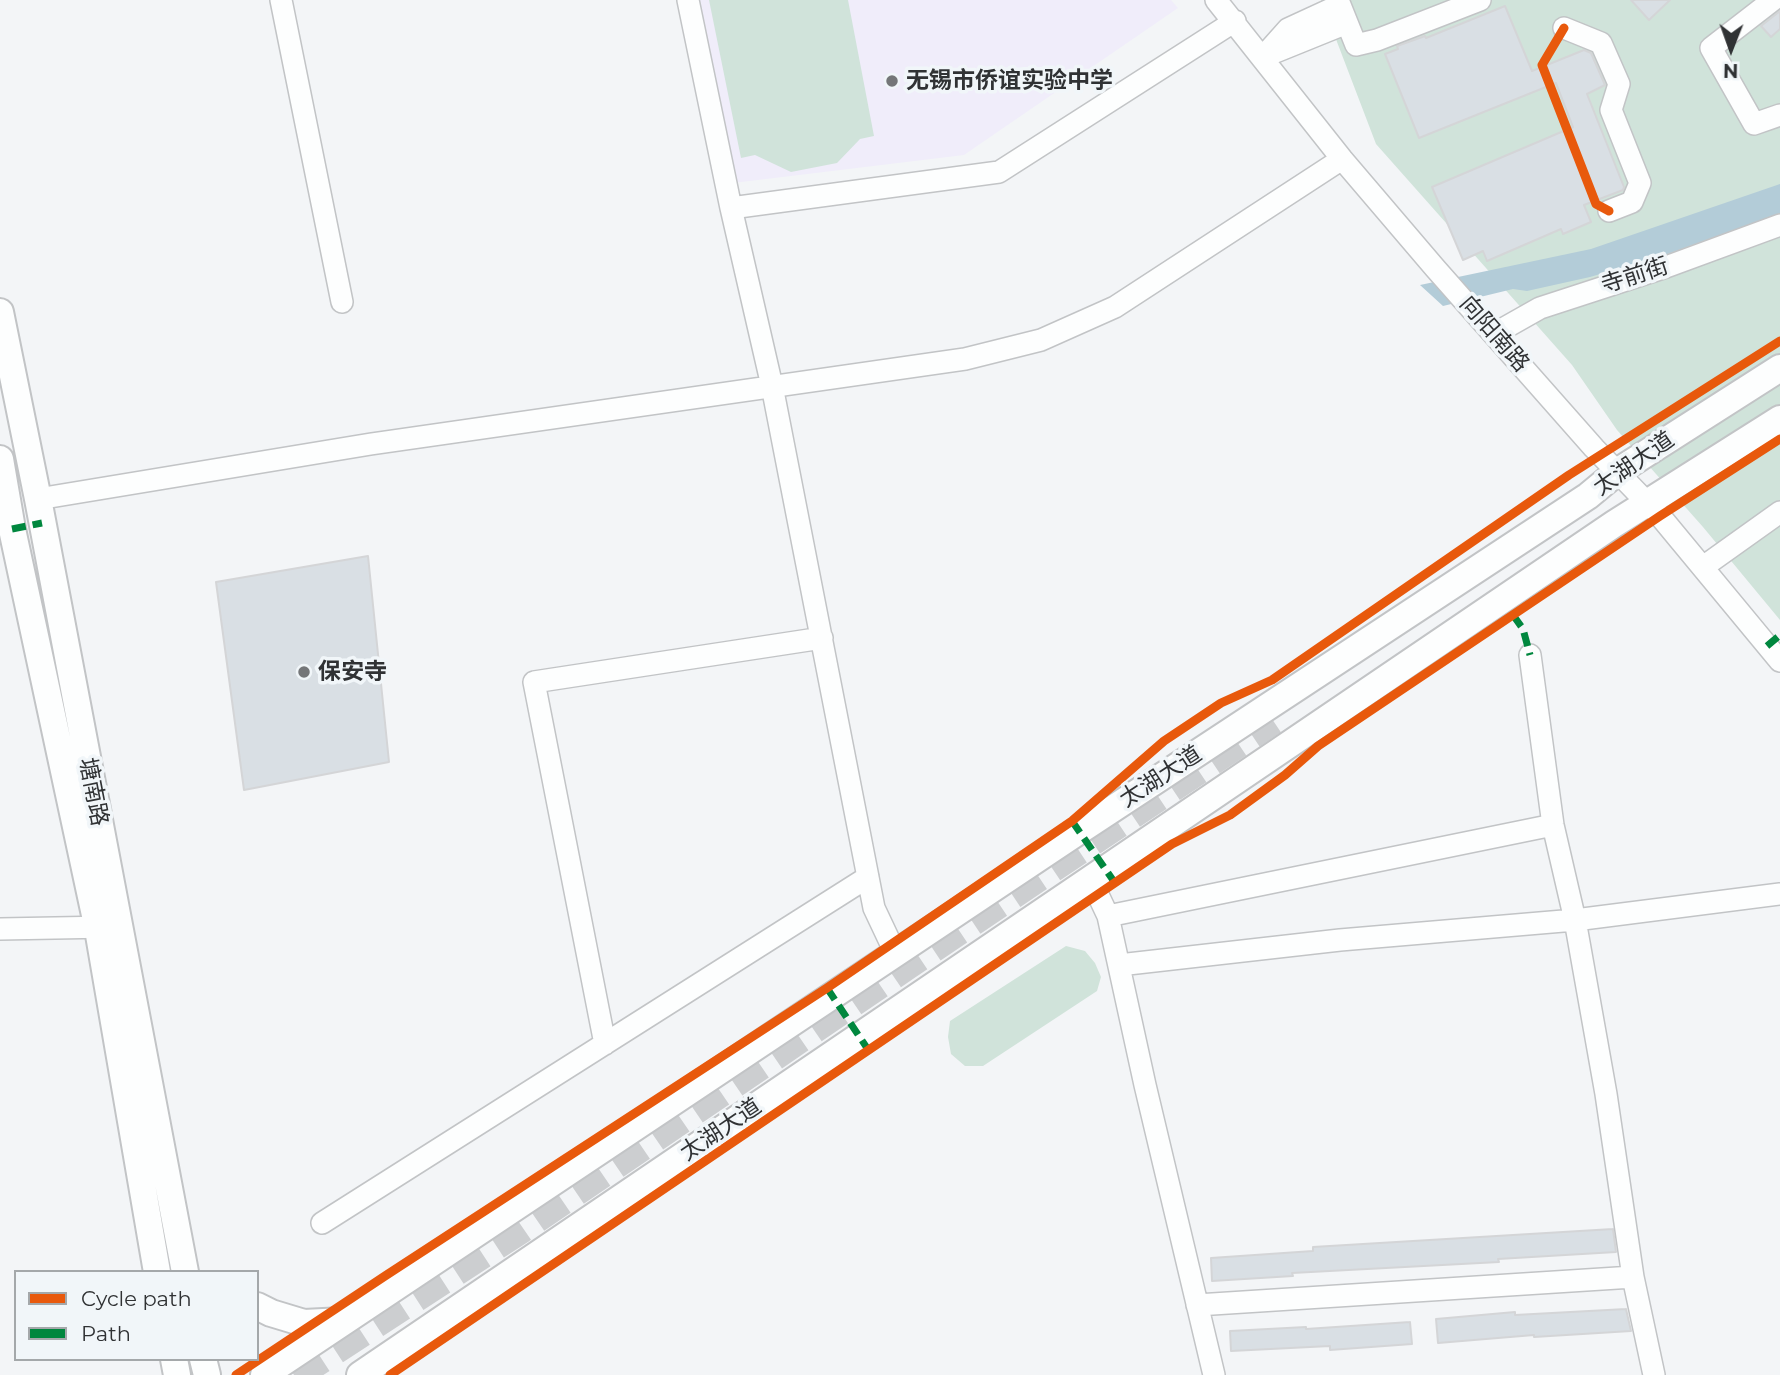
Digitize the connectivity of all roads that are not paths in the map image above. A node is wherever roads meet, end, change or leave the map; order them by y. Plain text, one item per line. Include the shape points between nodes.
1 (281, 0) edge
2 (688, 0) edge
3 (1216, 0) edge
4 (1479, 0) edge
5 (1773, 0) edge
6 (1342, 9) edge
7 (1235, 21) junction
8 (1564, 28) dead end
9 (1262, 57) junction
10 (1780, 115) edge
11 (1342, 159) junction
12 (732, 208) junction
13 (1609, 211) dead end
14 (1780, 225) edge
15 (342, 302) dead end
16 (0, 312) edge
17 (1490, 329) junction
18 (1780, 368) edge
19 (772, 386) junction
20 (1780, 419) edge
21 (0, 459) edge
22 (1617, 471) junction
23 (38, 499) junction
24 (1646, 503) junction
25 (1780, 512) edge
26 (1703, 567) junction
27 (821, 638) junction
28 (1530, 655) dead end
29 (1780, 661) edge
30 (1553, 825) junction
31 (868, 877) junction
32 (1091, 880) junction
33 (1780, 894) edge
34 (1108, 916) junction
35 (1575, 920) junction
36 (109, 928) junction
37 (0, 929) edge
38 (898, 952) junction
39 (1119, 965) junction
40 (605, 1044) junction
41 (322, 1223) dead end
42 (183, 1259) edge
43 (157, 1270) edge
44 (203, 1270) edge
45 (1633, 1277) junction
46 (1197, 1305) junction
47 (259, 1307) edge
48 (345, 1321) junction
49 (264, 1375) edge
50 (360, 1375) edge
51 (1214, 1375) edge
52 (1654, 1375) edge

1 - 15 street
2 - 12 street
3 - 7 street, 向阳南路
4 - 6 street via 1356,45
5 - 10 street via 1711,48 1754,124
6 - 9 street via 1288,29
7 - 9 street, 向阳南路
7 - 12 street via 999,172
8 - 13 street via 1601,43 1619,84 1611,110 1640,183 1632,202
9 - 11 street, 向阳南路
11 - 17 street, 向阳南路
11 - 19 street via 1115,307 1041,340 965,359
12 - 19 street
14 - 17 street, 寺前街
16 - 23 main road, 塘南路
17 - 22 street, 向阳南路
18 - 22 main road, 太湖大道
19 - 23 street via 371,444
19 - 27 street
20 - 24 main road, 太湖大道
21 - 36 main road, 塘南路 via 12,529
22 - 24 street, 向阳南路
22 - 38 main road, 太湖大道 via 1588,496
23 - 36 main road, 塘南路
24 - 26 street, 向阳南路
24 - 32 main road, 太湖大道
25 - 26 street
26 - 29 street, 向阳南路
27 - 31 street
27 - 40 street via 534,682
28 - 30 street
30 - 34 street
30 - 35 street
31 - 38 street via 874,908
31 - 40 street
32 - 34 street
32 - 50 main road, 太湖大道
33 - 35 street
34 - 39 street
35 - 39 street
35 - 45 street
36 - 37 street
36 - 42 main road, 塘南路
36 - 43 main road, 塘南路
38 - 48 main road, 太湖大道
39 - 46 street
40 - 41 street
42 - 44 main road
45 - 46 street
45 - 52 street
46 - 51 street
47 - 48 main road via 304,1323
48 - 49 main road, 太湖大道

